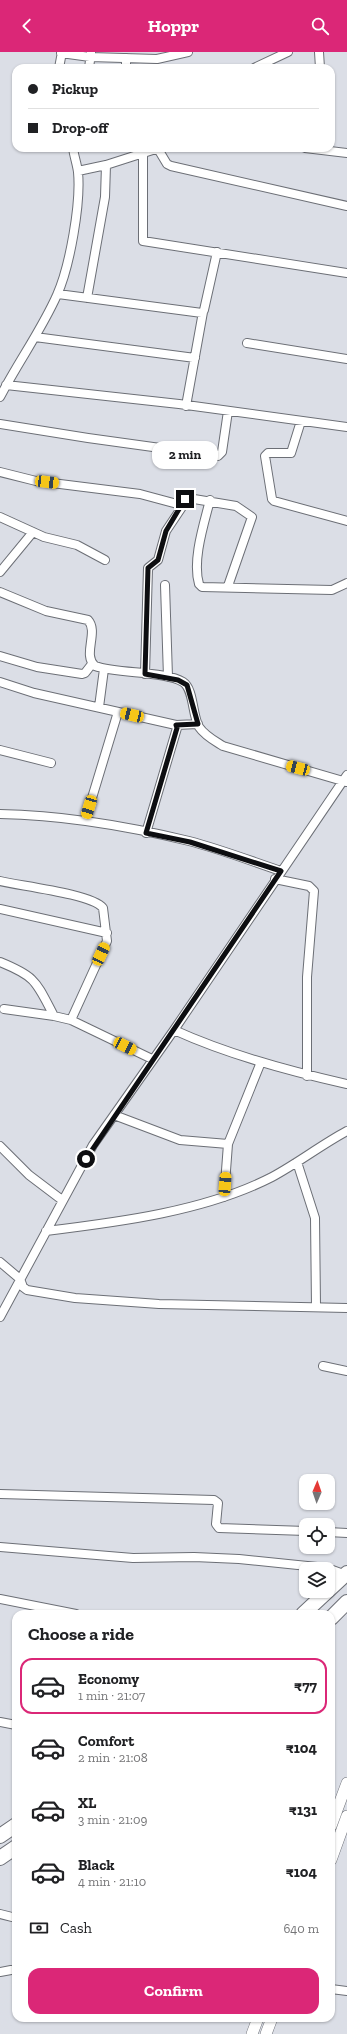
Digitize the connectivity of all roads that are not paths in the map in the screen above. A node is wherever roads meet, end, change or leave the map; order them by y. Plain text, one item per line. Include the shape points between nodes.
1 (188, 52) edge
2 (288, 52) edge
3 (319, 52) edge
4 (62, 53) edge
5 (90, 54) edge
6 (126, 58) junction
7 (60, 64) edge
8 (89, 64) edge
9 (126, 64) edge
10 (262, 64) edge
11 (320, 64) edge
12 (335, 151) edge
13 (74, 152) edge
14 (131, 152) edge
15 (146, 152) edge
16 (160, 152) edge
17 (143, 153) junction
18 (347, 153) edge
19 (106, 165) junction
20 (78, 171) junction
21 (347, 206) edge
22 (217, 252) junction
23 (347, 273) edge
24 (58, 294) junction
25 (87, 298) junction
26 (203, 312) junction
27 (35, 337) junction
28 (247, 343) dead end
29 (195, 358) junction
30 (347, 360) edge
31 (6, 385) junction
32 (0, 397) edge
33 (186, 406) junction
34 (228, 411) junction
35 (301, 421) junction
36 (0, 424) edge
37 (347, 426) edge
38 (0, 472) edge
39 (210, 500) junction
40 (181, 505) junction
41 (0, 517) edge
42 (347, 521) edge
43 (33, 532) junction
44 (105, 560) dead end
45 (0, 572) edge
46 (347, 583) edge
47 (166, 585) dead end
48 (228, 586) junction
49 (0, 592) edge
50 (0, 656) edge
51 (92, 664) junction
52 (104, 669) junction
53 (145, 674) junction
54 (168, 677) junction
55 (0, 682) edge
56 (99, 708) junction
57 (118, 712) junction
58 (198, 724) junction
59 (176, 725) junction
60 (0, 750) edge
61 (51, 763) dead end
62 (345, 779) edge
63 (0, 814) edge
64 (85, 821) junction
65 (146, 833) junction
66 (281, 871) junction
67 (0, 880) edge
68 (275, 880) junction
69 (0, 909) edge
70 (107, 933) junction
71 (0, 962) edge
72 (4, 1008) dead end
73 (54, 1016) junction
74 (71, 1020) junction
75 (174, 1030) junction
76 (152, 1058) junction
77 (261, 1062) junction
78 (307, 1076) junction
79 (347, 1084) edge
80 (114, 1115) junction
81 (347, 1131) edge
82 (228, 1144) junction
83 (0, 1146) edge
84 (297, 1162) junction
85 (224, 1197) junction
86 (62, 1200) junction
87 (46, 1231) junction
88 (0, 1262) edge
89 (20, 1279) junction
90 (316, 1306) junction
91 (347, 1308) edge
92 (0, 1317) edge
93 (323, 1366) dead end
94 (347, 1371) edge
95 (0, 1494) edge
96 (299, 1531) edge
97 (335, 1532) edge
98 (347, 1533) edge
99 (0, 1547) edge
100 (346, 1574) edge
101 (0, 1599) edge
102 (347, 1602) edge
103 (56, 1610) edge
104 (307, 1610) edge
105 (335, 1614) edge
106 (0, 1722) edge
107 (12, 1725) edge
108 (347, 1783) edge
109 (335, 1815) edge
110 (347, 1816) edge
111 (335, 1827) edge
112 (12, 1828) edge
113 (345, 1829) edge
114 (0, 1836) edge
115 (12, 1850) edge
116 (335, 1851) edge
117 (0, 1858) edge
118 (0, 1914) edge
119 (12, 1917) edge
120 (11, 1970) dead end
121 (0, 1972) edge
122 (335, 1990) edge
123 (347, 1991) edge
124 (256, 2022) edge
125 (270, 2022) edge
126 (252, 2034) edge
127 (266, 2034) edge

1 - 6 street via 164,59
2 - 10 street
3 - 11 street
4 - 5 street
4 - 7 street
5 - 6 street
5 - 8 street
6 - 9 street
12 - 18 street
13 - 20 street
14 - 17 street
14 - 19 street
15 - 17 street
16 - 21 street via 171,166
17 - 22 street via 143,240
19 - 20 street
19 - 25 street via 105,197
20 - 24 street via 72,242
22 - 23 street
22 - 26 street
24 - 25 street
24 - 27 street
25 - 26 street
26 - 29 street
27 - 29 street
27 - 31 street
28 - 30 street
29 - 33 street
31 - 32 street
31 - 33 street
33 - 34 street
34 - 35 street
34 - 36 street via 222,452 218,456
35 - 37 street
35 - 42 street via 291,453 268,453 265,456 272,499
38 - 40 street via 36,480 140,494
39 - 40 street via 188,498
39 - 48 street via 199,546 198,581 202,586
39 - 48 street via 236,506 252,517
40 - 53 street via 166,531 158,560 148,568
41 - 43 street
43 - 44 street via 77,545
43 - 45 street
46 - 48 street via 332,590
47 - 54 street
49 - 51 street via 46,611 88,620 92,626
50 - 51 street via 37,667 82,674
51 - 52 street
52 - 53 street
52 - 56 street
53 - 54 street
54 - 58 street via 187,685
55 - 56 street via 34,693
56 - 57 street
57 - 59 street
57 - 64 street
58 - 59 street
58 - 62 street via 208,736 223,746 239,752
59 - 65 street
60 - 61 street
62 - 66 street
63 - 64 street via 30,814
64 - 65 street
65 - 66 street via 190,842
66 - 68 street
67 - 70 street via 86,898 101,905 105,912
68 - 75 street
68 - 78 street via 309,886 314,891 308,977
69 - 70 street
70 - 74 street via 107,941
71 - 73 street via 33,978
72 - 73 street
73 - 74 street
74 - 76 street
75 - 76 street
75 - 77 street via 211,1047
76 - 80 street
77 - 78 street
77 - 82 street
78 - 79 street
80 - 82 street via 180,1140
80 - 86 street
81 - 84 street
82 - 85 street
83 - 86 street via 29,1175
84 - 85 street via 271,1177
84 - 90 street via 315,1218
85 - 87 street via 144,1217
86 - 87 street
87 - 89 street
88 - 89 street
89 - 90 street via 27,1290 75,1298 160,1304
89 - 92 street
90 - 91 street
93 - 94 street
95 - 96 street via 214,1500 218,1503 218,1528
97 - 98 street
99 - 100 street via 133,1558 239,1559 326,1568
100 - 104 highway
101 - 103 street
102 - 105 highway
106 - 107 street
108 - 109 main road
110 - 113 main road
111 - 113 main road
112 - 114 highway
113 - 116 main road
115 - 117 highway
118 - 119 street
120 - 121 street
122 - 123 street
124 - 126 main road
125 - 127 main road

